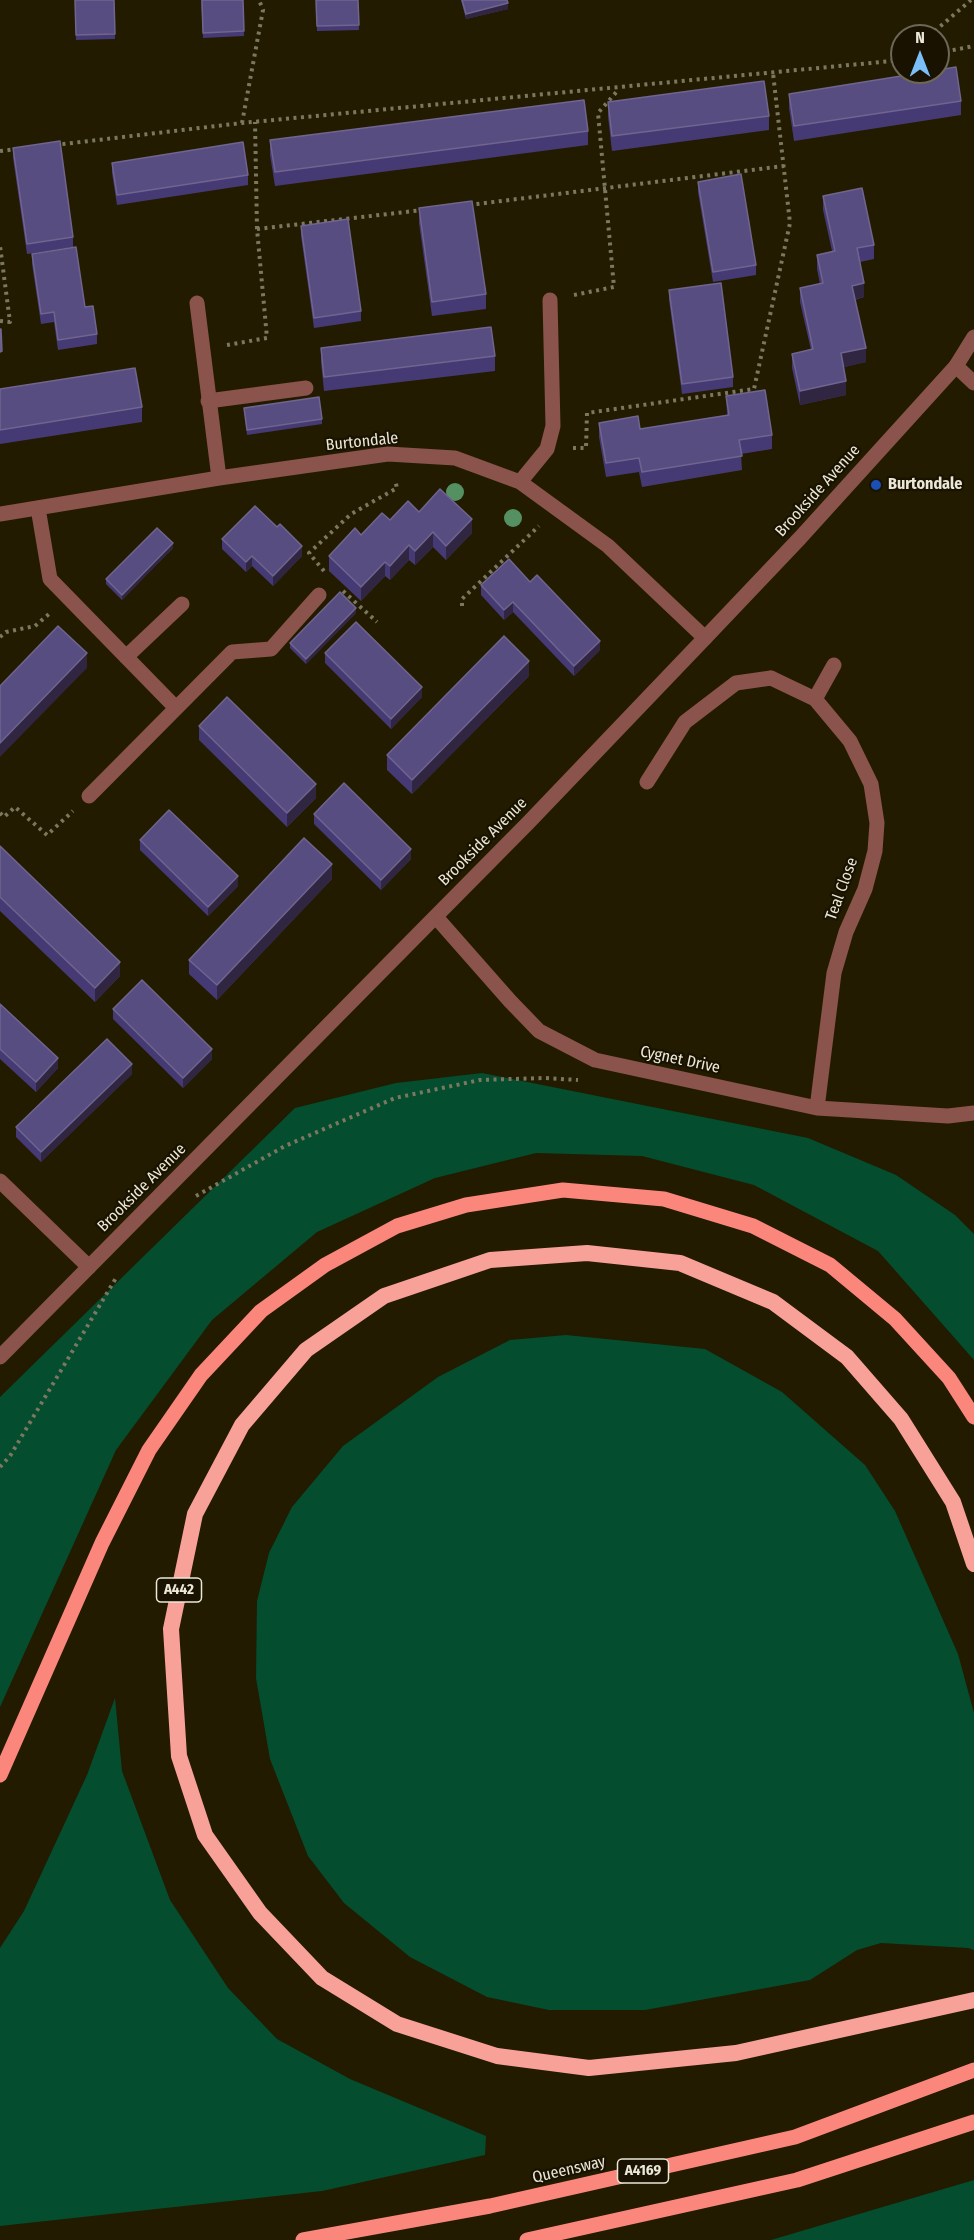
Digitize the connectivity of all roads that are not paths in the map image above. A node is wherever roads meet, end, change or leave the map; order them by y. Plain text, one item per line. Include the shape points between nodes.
1 (550, 300) road end
2 (197, 303) dead end
3 (974, 337) edge
4 (956, 366) junction
5 (974, 383) edge
6 (306, 388) dead end
7 (208, 401) junction
8 (219, 478) junction
9 (520, 482) junction
10 (38, 508) junction
11 (0, 514) edge
12 (319, 595) road end
13 (182, 604) dead end
14 (705, 638) junction
15 (126, 657) junction
16 (834, 665) dead end
17 (815, 699) junction
18 (176, 708) junction
19 (647, 782) dead end
20 (89, 796) road end
21 (436, 916) junction
22 (817, 1108) junction
23 (974, 1113) edge
24 (0, 1181) edge
25 (89, 1267) junction
26 (0, 1357) edge
27 (974, 1417) edge
28 (974, 1564) edge
29 (0, 1775) edge
30 (974, 2000) edge
31 (974, 2070) edge
32 (974, 2122) edge
33 (303, 2240) edge
34 (527, 2240) edge

1 - 9 street via 553,426 547,449
2 - 7 street
3 - 4 street, Brookside Avenue
4 - 5 street
4 - 14 street, Brookside Avenue
6 - 7 street
7 - 8 street
8 - 9 street, Burtondale via 388,454 455,458
8 - 10 street, Burtondale
9 - 14 street, Burtondale via 608,546
10 - 11 street, Burtondale
10 - 15 street via 50,579
12 - 18 street via 271,649 232,652
13 - 15 street
14 - 21 street, Brookside Avenue
15 - 18 street
16 - 17 street
17 - 19 street, Teal Close via 771,678 736,683 685,722
17 - 22 street, Teal Close via 850,741 861,763 871,784 877,823 875,851 865,889 834,973
18 - 20 street
21 - 22 street, Cygnet Drive via 539,1031 595,1060
21 - 25 street, Brookside Avenue
22 - 23 street, Cygnet Drive via 948,1116
24 - 25 street
25 - 26 street, Brookside Avenue
27 - 29 main road via 949,1378 895,1319 830,1265 753,1226 664,1199 563,1190 466,1205 397,1226 325,1264 261,1311 201,1375 149,1450 102,1543
28 - 30 highway, A442 via 952,1502 901,1419 847,1357 773,1302 680,1263 587,1253 490,1260 384,1296 306,1350 292,1366 242,1425 195,1514 171,1629 179,1756 205,1835 260,1913 322,1978 397,2024 497,2056 589,2068 736,2052
31 - 33 main road, Queensway / A4169 via 795,2137 490,2206
32 - 34 main road, A4169 via 797,2180

